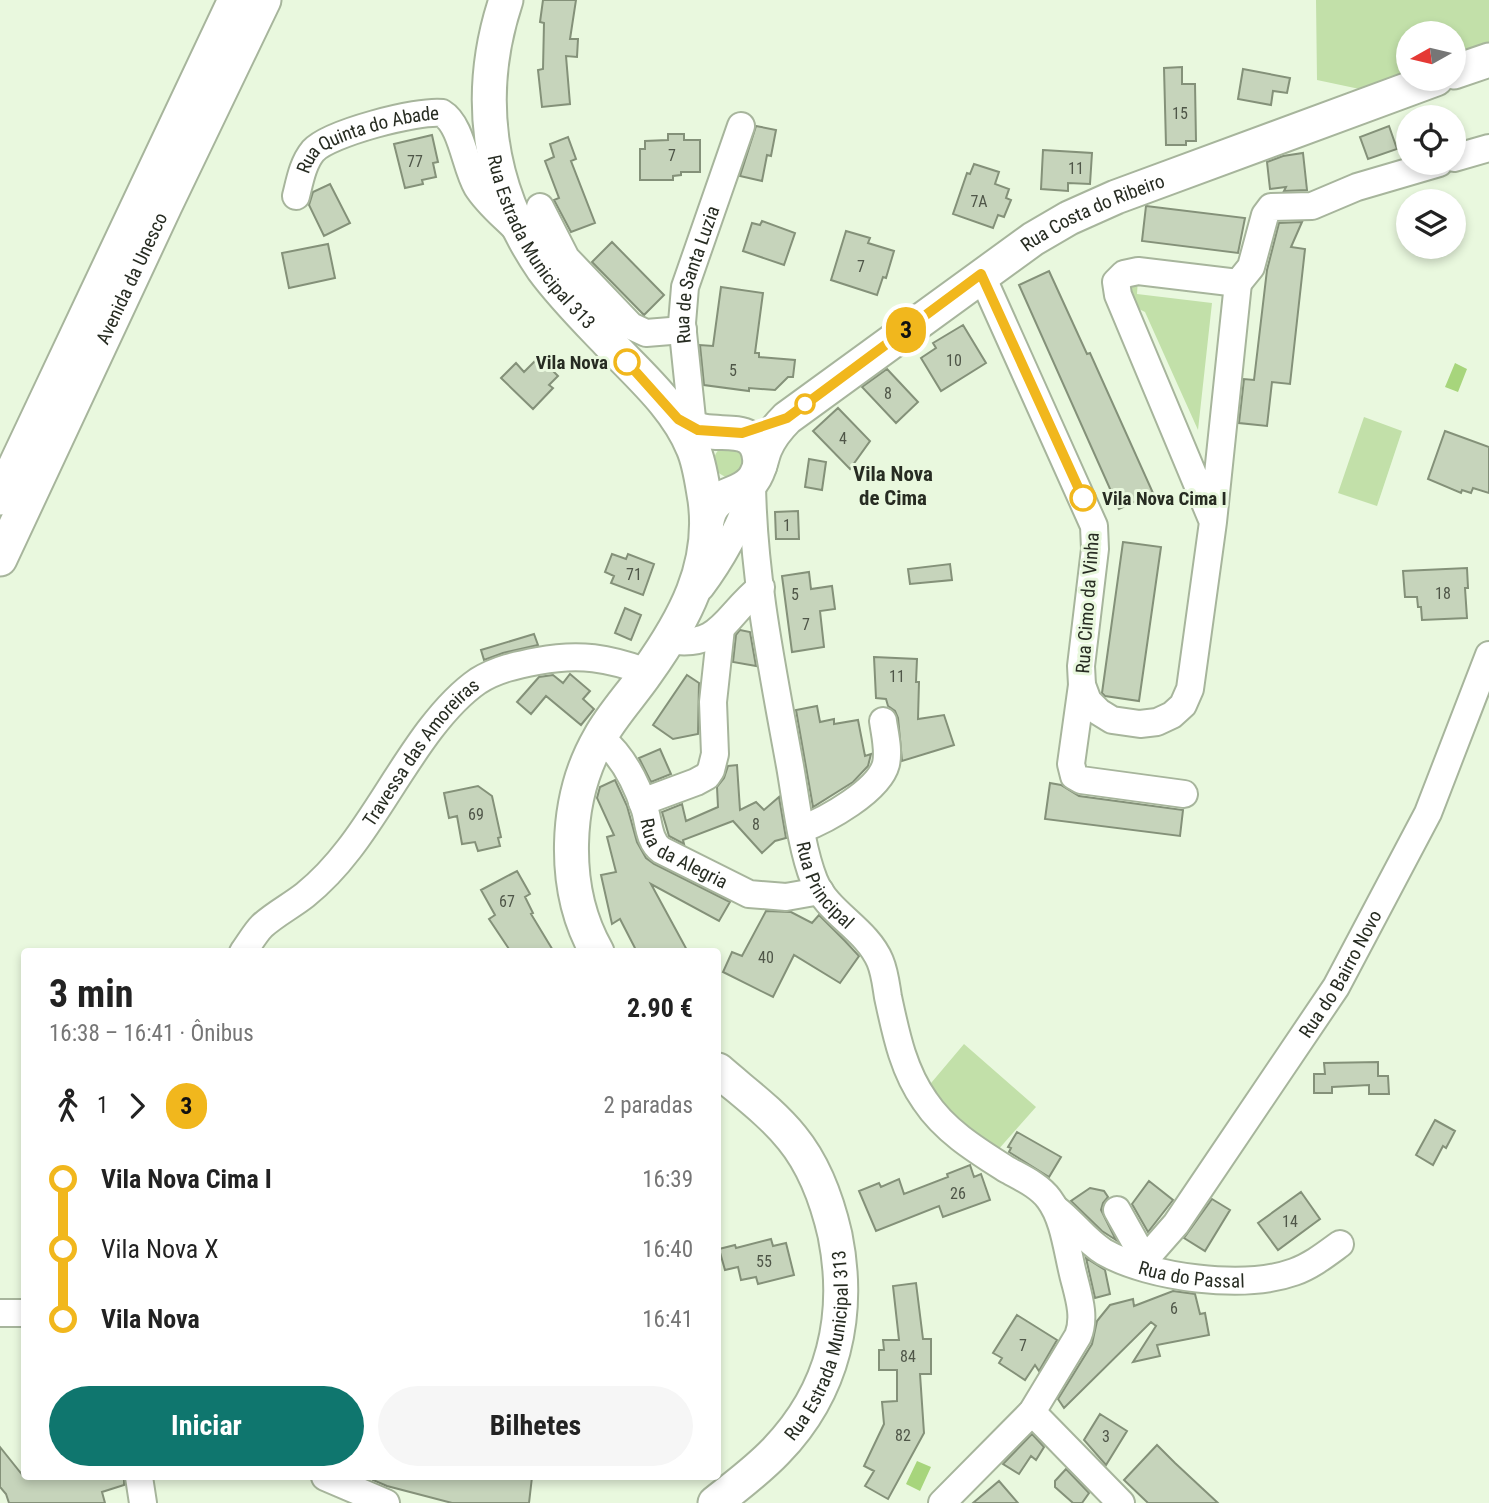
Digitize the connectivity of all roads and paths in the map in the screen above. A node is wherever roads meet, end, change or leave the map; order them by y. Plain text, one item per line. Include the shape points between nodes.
1 (234, 0) edge
2 (264, 0) edge
3 (506, 0) edge
4 (1489, 60) edge
5 (1466, 68) edge
6 (1404, 91) edge
7 (741, 126) dead end
8 (1489, 148) edge
9 (1466, 155) edge
10 (1398, 175) edge
11 (296, 196) dead end
12 (531, 220) junction
13 (981, 274) junction
14 (1238, 283) junction
15 (683, 330) junction
16 (787, 418) junction
17 (709, 428) junction
18 (700, 472) junction
19 (749, 479) junction
20 (0, 498) edge
21 (707, 521) junction
22 (1213, 522) junction
23 (0, 559) edge
24 (761, 587) junction
25 (687, 605) junction
26 (722, 628) junction
27 (668, 640) junction
28 (1489, 655) edge
29 (647, 671) junction
30 (1082, 685) junction
31 (883, 721) dead end
32 (600, 737) junction
33 (1184, 794) dead end
34 (642, 802) junction
35 (802, 829) junction
36 (820, 891) junction
37 (246, 948) edge
38 (595, 948) edge
39 (721, 1073) edge
40 (1055, 1208) junction
41 (1117, 1210) dead end
42 (1340, 1244) dead end
43 (1142, 1262) junction
44 (0, 1313) edge
45 (21, 1313) edge
46 (1031, 1412) junction
47 (139, 1480) edge
48 (332, 1480) edge
49 (143, 1503) edge
50 (386, 1503) edge
51 (715, 1503) edge
52 (942, 1503) edge
53 (1121, 1503) edge

1 - 20 main road, Avenida da Unesco
2 - 23 main road, Avenida da Unesco
3 - 12 main road, Rua Estrada Municipal 313 via 491,60 488,107 496,169 509,208
4 - 5 main road
6 - 13 main road, Rua Costa do Ribeiro via 1095,206
7 - 15 street, Rua de Santa Luzia via 685,287
8 - 9 street
10 - 14 street via 1312,206 1271,207 1251,267
11 - 12 street, Rua Quinta do Abade via 307,160 330,138 425,113 442,113 452,122 479,190
12 - 15 street via 635,330
12 - 17 main road, Rua Estrada Municipal 313 via 556,285
13 - 16 main road, Rua Costa do Ribeiro
13 - 30 street, Rua Cimo da Vinha via 1094,526
14 - 22 street, Rua Cimo da Vinha
14 - 22 street via 1135,271 1121,276 1116,286
15 - 17 street, Rua de Santa Luzia
16 - 17 main road
16 - 19 main road
17 - 18 main road via 714,435 703,444
17 - 19 main road, Rua Estrada Municipal 313 via 756,446
18 - 19 main road via 718,491
18 - 21 main road
19 - 21 main road via 713,505
19 - 24 street, Rua Principal
19 - 25 street via 742,514 711,573
21 - 25 main road via 704,563
22 - 30 street, Rua Cimo da Vinha via 1192,681 1183,705 1157,722 1119,722 1093,707
24 - 26 street
24 - 35 street, Rua Principal
25 - 27 main road
26 - 27 street via 702,641
26 - 34 street via 711,770 696,782
27 - 29 main road
28 - 43 street, Rua do Bairro Novo via 1428,813 1335,987 1176,1224
29 - 32 main road
29 - 37 street, Travessa das Amoreiras via 591,656 560,656 505,667 479,681 427,735 331,871 260,928
30 - 33 street via 1071,764 1074,776
31 - 35 street via 887,757 882,774 838,813
32 - 34 street, Rua da Alegria via 622,760
32 - 38 main road via 575,807 571,854 576,901
34 - 36 street, Rua da Alegria via 657,848 735,889 769,897
35 - 36 street, Rua Principal
36 - 40 street, Rua Principal via 877,954 902,1055 927,1105 968,1144 1039,1189
39 - 51 main road, Rua Estrada Municipal 313 via 779,1125 809,1162 830,1212 842,1295 828,1370 802,1418 771,1457
40 - 43 street, Rua do Passal via 1097,1247
40 - 46 street via 1079,1298 1081,1329
41 - 43 street
42 - 43 street, Rua do Passal via 1293,1272 1255,1279 1194,1278
44 - 45 street
46 - 52 street
46 - 53 street
47 - 49 street
48 - 50 street

